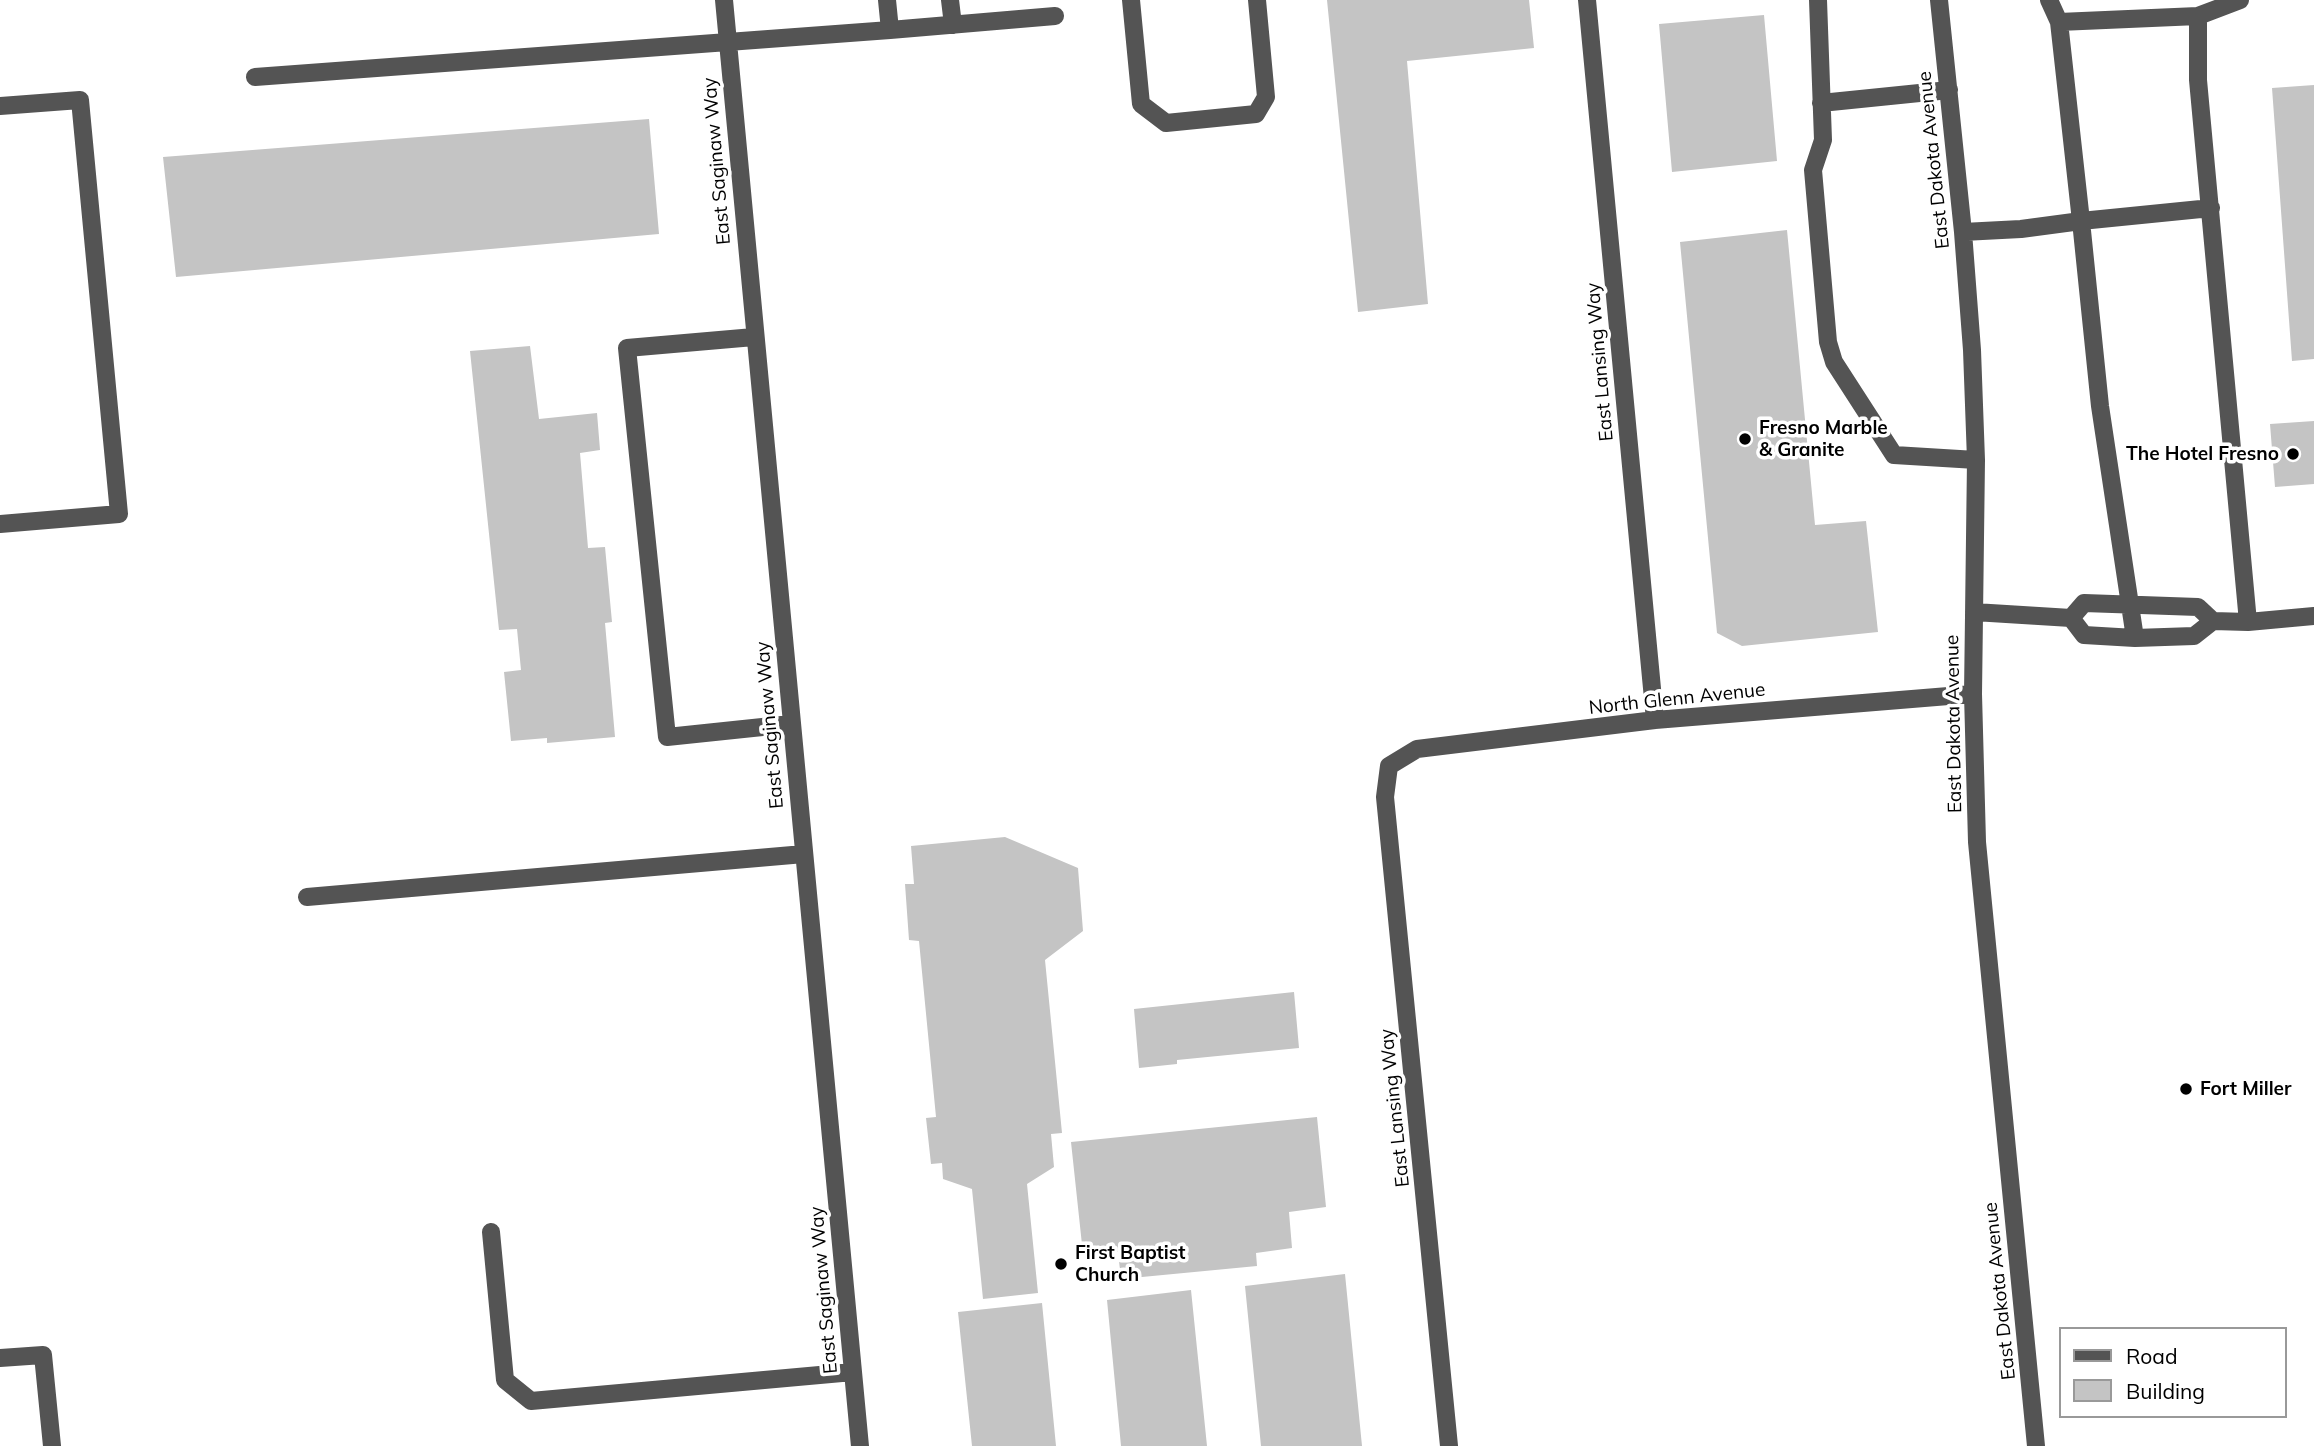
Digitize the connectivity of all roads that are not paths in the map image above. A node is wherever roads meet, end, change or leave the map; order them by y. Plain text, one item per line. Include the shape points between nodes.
1 (724, 0) edge
2 (887, 0) edge
3 (950, 0) edge
4 (1131, 0) edge
5 (1257, 0) edge
6 (1587, 0) edge
7 (1818, 0) edge
8 (1939, 0) edge
9 (2049, 0) edge
10 (2240, 0) edge
11 (1055, 16) dead end
12 (2198, 16) junction
13 (2059, 22) junction
14 (953, 25) junction
15 (890, 30) junction
16 (727, 44) junction
17 (255, 77) dead end
18 (1949, 90) junction
19 (1821, 103) junction
20 (0, 106) edge
21 (2211, 208) junction
22 (2081, 221) junction
23 (1963, 232) junction
24 (754, 337) junction
25 (1976, 460) junction
26 (0, 524) edge
27 (2130, 604) junction
28 (1974, 612) junction
29 (2314, 616) edge
30 (2071, 618) junction
31 (2213, 621) junction
32 (2248, 622) junction
33 (2134, 638) junction
34 (1973, 694) junction
35 (1655, 720) junction
36 (791, 724) junction
37 (1389, 766) joint
38 (804, 854) junction
39 (307, 897) dead end
40 (491, 1232) dead end
41 (0, 1358) edge
42 (853, 1372) junction
43 (52, 1446) edge
44 (860, 1446) edge
45 (1449, 1446) edge
46 (2036, 1446) edge

1 - 16 street, East Saginaw Way
2 - 15 street
3 - 14 street
4 - 5 street via 1141,104 1166,123 1256,114 1266,97
6 - 35 street, East Lansing Way
7 - 19 street
8 - 18 street, East Dakota Avenue
9 - 13 street
10 - 12 street
11 - 14 street
12 - 13 street
12 - 21 street via 2198,80
13 - 22 street
14 - 15 street
15 - 16 street
16 - 17 street
16 - 24 street, East Saginaw Way
18 - 19 street
18 - 23 street, East Dakota Avenue
19 - 25 street via 1823,139 1813,170 1828,342 1834,362 1894,455
20 - 26 street via 80,100 119,514
21 - 22 street
21 - 32 street
22 - 23 street
22 - 27 street via 2100,405
23 - 25 street, East Dakota Avenue
24 - 36 street, East Saginaw Way
24 - 36 street via 627,348 667,737
25 - 28 street, East Dakota Avenue
27 - 30 street via 2084,603
27 - 31 street via 2198,607
27 - 33 street
28 - 30 street
28 - 34 street, East Dakota Avenue
29 - 32 street
30 - 33 street via 2084,635
31 - 32 street
31 - 33 street via 2194,636
34 - 35 street, North Glenn Avenue
34 - 46 street, East Dakota Avenue via 1977,842
35 - 37 street, North Glenn Avenue via 1417,749
36 - 38 street, East Saginaw Way
37 - 45 street, East Lansing Way via 1385,797
38 - 39 street
38 - 42 street, East Saginaw Way
40 - 42 street via 505,1380 531,1401
41 - 43 street via 43,1355
42 - 44 street, East Saginaw Way

